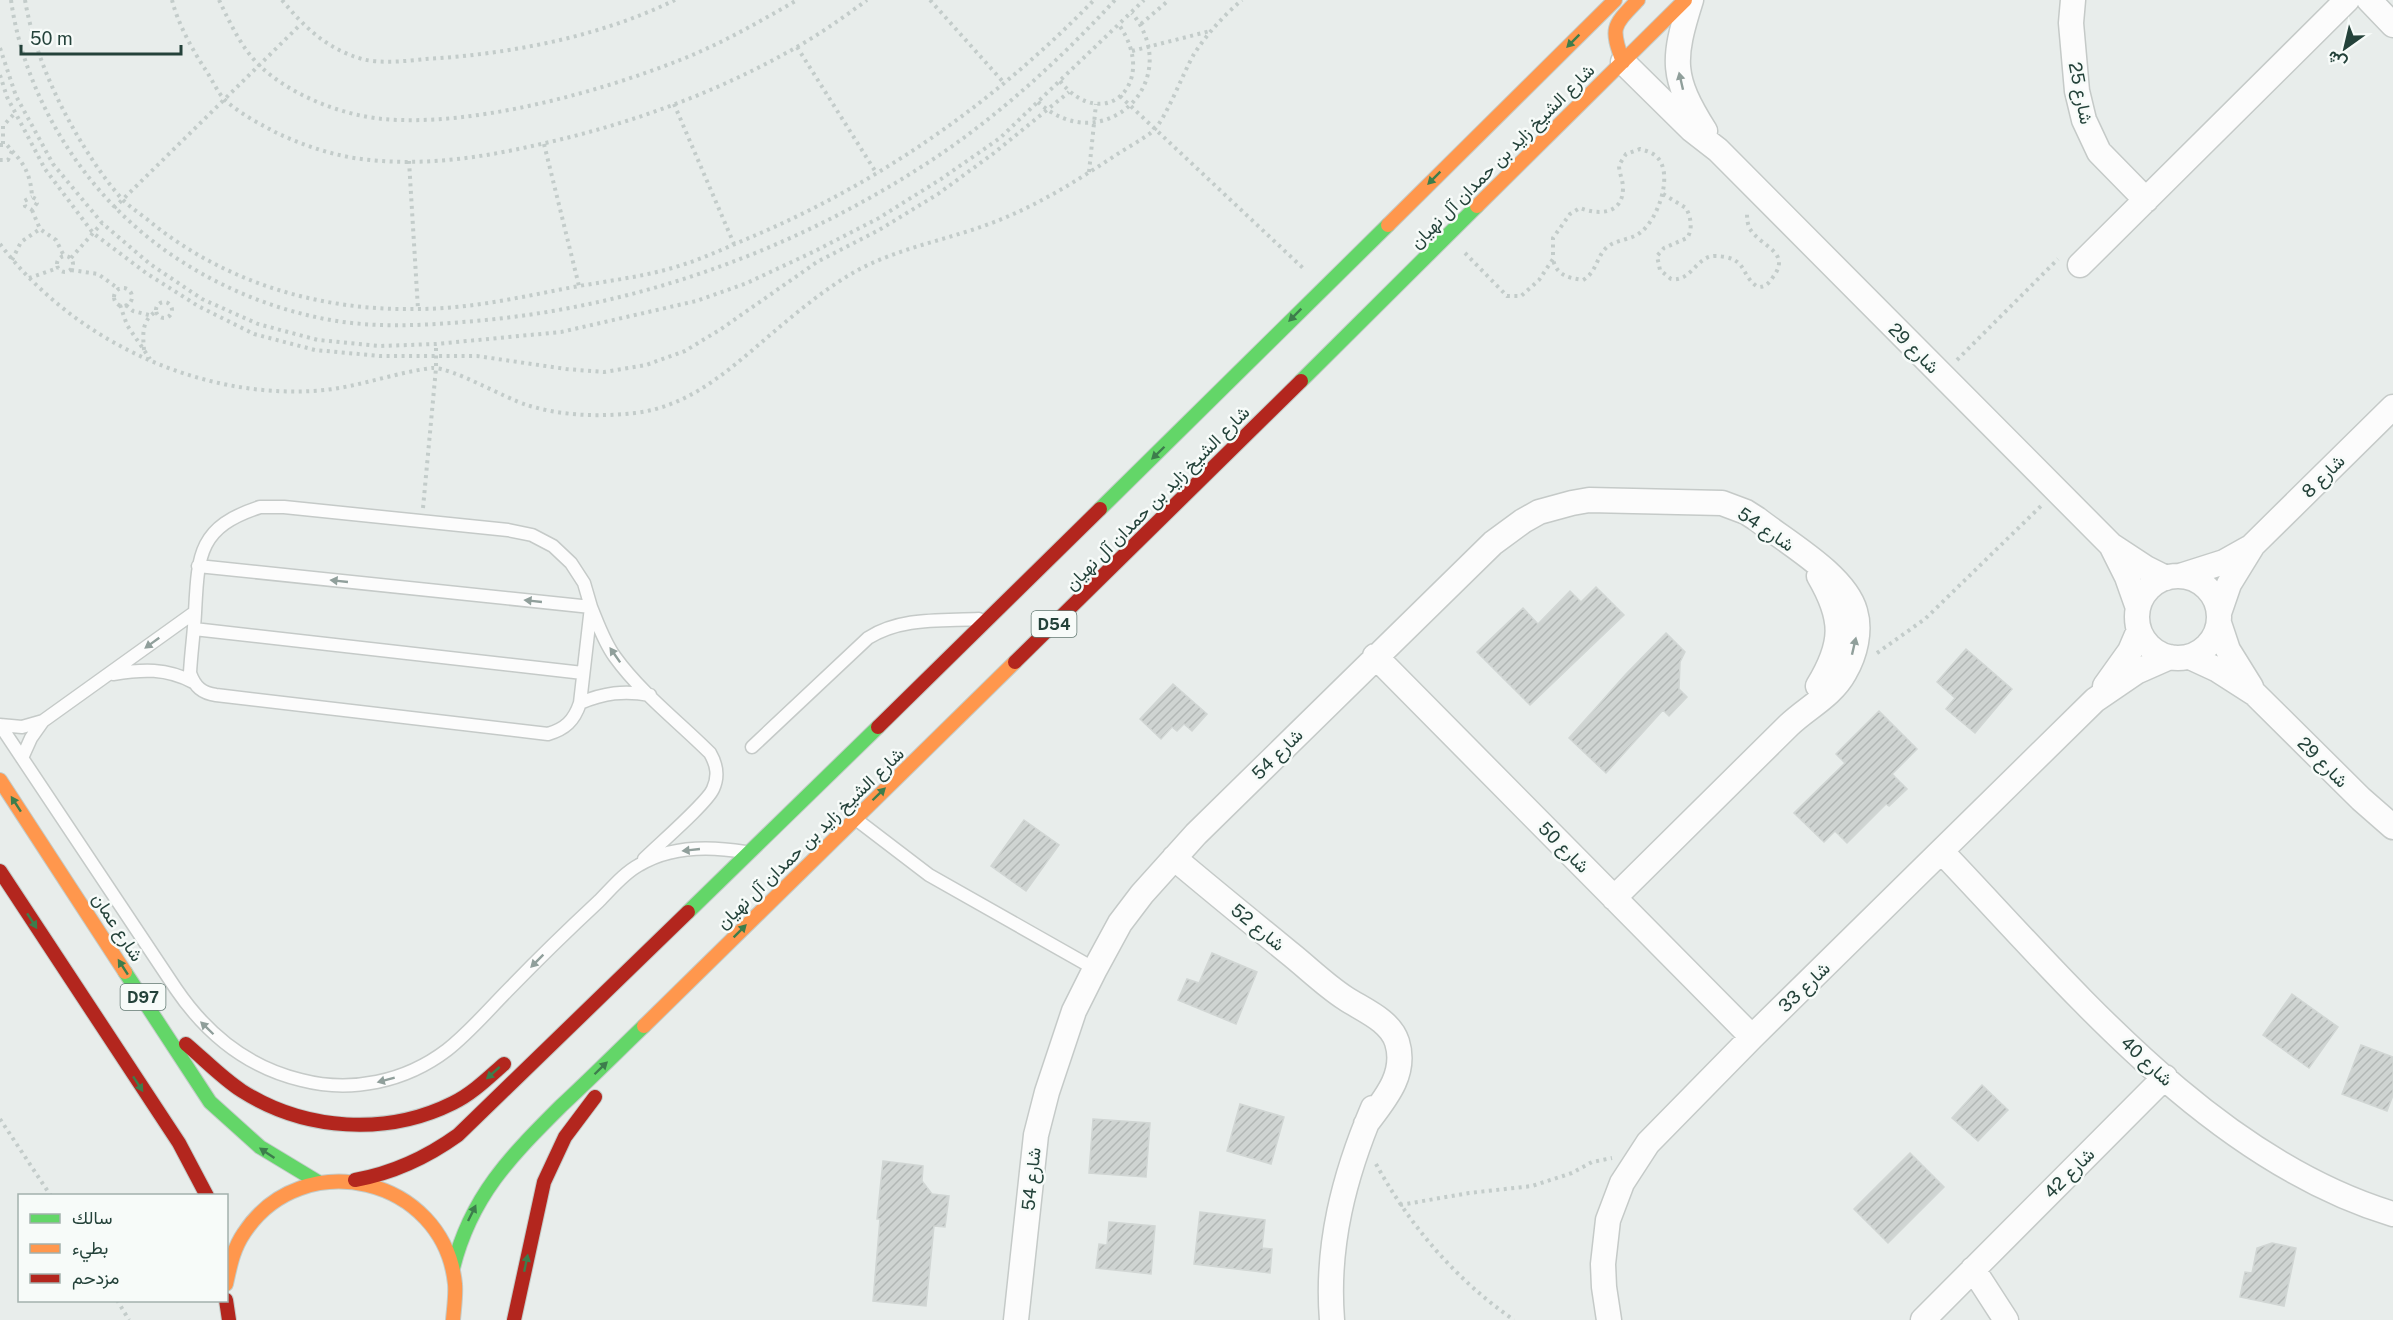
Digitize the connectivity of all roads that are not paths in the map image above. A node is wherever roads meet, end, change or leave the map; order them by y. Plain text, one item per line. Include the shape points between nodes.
1 (1615, 0) edge
2 (1638, 0) edge
3 (1685, 0) edge
4 (1690, 0) edge
5 (2073, 0) edge
6 (2347, 0) edge
7 (2369, 0) edge
8 (2393, 25) edge
9 (1623, 62) junction
10 (1718, 150) junction
11 (2146, 200) junction
12 (2080, 265) road end
13 (2393, 407) edge
14 (2111, 545) junction
15 (2253, 545) junction
16 (1809, 558) junction
17 (198, 566) junction
18 (2173, 577) junction
19 (591, 607) junction
20 (195, 612) junction
21 (989, 618) junction
22 (2219, 618) junction
23 (2139, 619) junction
24 (194, 629) junction
25 (1376, 657) junction
26 (2180, 657) junction
27 (583, 672) junction
28 (109, 674) junction
29 (193, 682) junction
30 (2255, 694) junction
31 (651, 696) junction
32 (2095, 700) junction
33 (580, 703) junction
34 (43, 721) junction
35 (1792, 722) junction
36 (0, 725) edge
37 (752, 747) dead end
38 (22, 758) junction
39 (0, 780) edge
40 (855, 818) junction
41 (2393, 827) edge
42 (749, 852) junction
43 (1942, 852) junction
44 (1174, 858) junction
45 (637, 866) junction
46 (0, 872) edge
47 (1614, 898) junction
48 (1095, 969) junction
49 (591, 1005) junction
50 (564, 1014) dead end
51 (647, 1022) junction
52 (162, 1026) junction
53 (1752, 1037) junction
54 (646, 1042) dead end
55 (518, 1051) dead end
56 (2165, 1077) junction
57 (607, 1085) dead end
58 (355, 1180) junction
59 (318, 1182) junction
60 (206, 1194) edge
61 (2393, 1214) edge
62 (228, 1249) edge
63 (231, 1257) junction
64 (453, 1268) junction
65 (1973, 1269) junction
66 (228, 1273) edge
67 (226, 1302) edge
68 (229, 1320) edge
69 (453, 1320) edge
70 (514, 1320) edge
71 (1016, 1320) edge
72 (1332, 1320) edge
73 (1609, 1320) edge
74 (1923, 1320) edge
75 (2006, 1320) edge

1 -> 21 main road, شارع الشيخ زايد بن حمدان آل نهيان / D54
2 - 9 main road via 1614,27
3 - 9 main road, شارع الشيخ زايد بن حمدان آل نهيان / D54
10 -> 4 street, شارع 29 via 1680,84 1677,52
5 - 11 street, شارع 25 via 2071,23 2077,91 2084,120 2099,153
6 - 11 street
7 - 8 street
9 - 10 street, شارع 29
40 -> 9 main road, شارع الشيخ زايد بن حمدان آل نهيان / D54
10 - 14 street, شارع 29
11 - 12 street
13 - 15 street, شارع 8
14 - 18 street, شارع 29 via 2146,568
14 - 23 street, شارع 29 via 2127,577
15 - 18 street, شارع 8 via 2224,562
15 - 22 street, شارع 8 via 2229,584
16 - 25 street, شارع 54 via 1746,512 1722,503 1572,503 1539,513 1507,531
16 - 35 street, شارع 54 via 1832,598 1838,635 1827,671
35 -> 16 street, شارع 54 via 1826,695 1845,673 1857,633 1855,609 1845,592 1832,575
19 -> 17 lane
17 - 19 lane via 205,545 220,527 238,514 261,507 422,519 508,530 553,546 571,562 584,583
17 - 20 lane
18 - 22 street via 2202,584 2211,593
18 - 23 street via 2150,588 2142,597
19 - 27 lane
31 -> 19 lane via 614,656
20 - 24 lane
20 -> 28 lane
21 - 37 lane via 907,622 880,630
21 - 42 main road, شارع الشيخ زايد بن حمدان آل نهيان / D54
22 - 26 street via 2208,645
22 - 30 street, شارع 29 via 2228,650
23 - 26 street via 2151,648
23 - 32 street, شارع 33 via 2130,651
24 - 27 lane
24 - 29 lane via 190,673
25 - 44 street, شارع 54
25 - 47 street, شارع 50
26 - 30 street, شارع 29 via 2224,673
26 - 32 street, شارع 33 via 2136,672
27 - 33 lane
28 - 29 lane via 155,669
28 - 34 lane
29 - 33 lane via 199,689 216,695 548,734 569,724
30 - 41 street, شارع 29
31 - 33 lane via 615,692
31 - 45 lane via 710,753 717,772 708,797
32 - 43 street, شارع 33
34 - 36 lane via 22,727
34 - 38 lane
35 - 47 street, شارع 54
36 - 38 lane
45 -> 38 lane via 463,1036 430,1062 372,1083 313,1083 254,1063 202,1023
52 -> 39 main road, شارع عمان / D97
40 - 48 lane via 929,874
51 -> 40 main road, شارع الشيخ زايد بن حمدان آل نهيان / D54
42 -> 45 lane via 693,849 656,856
42 - 49 main road, شارع الشيخ زايد بن حمدان آل نهيان / D54
43 - 53 street, شارع 33
43 - 56 street, شارع 40 via 2071,987
44 - 48 street, شارع 54 via 1120,923
44 - 72 street, شارع 52 via 1342,996 1373,1029 1383,1051 1383,1078 1347,1180 1334,1236
46 -> 60 main road, D97 via 179,1143
47 - 53 street, شارع 50
48 - 71 street, شارع 54 via 1060,1050 1036,1135
49 - 50 main road
49 - 58 main road, شارع الشيخ زايد بن حمدان آل نهيان / D54 via 453,1140 416,1164
51 - 54 main road
64 -> 51 main road, شارع الشيخ زايد بن حمدان آل نهيان / D54 via 473,1210 499,1169
55 -> 52 main road via 476,1089 453,1103 423,1116 357,1126 291,1114 249,1096
59 -> 52 main road, شارع عمان / D97 via 278,1161 234,1126 210,1102
53 - 73 street, شارع 33 via 1648,1143 1614,1201 1604,1240
56 - 61 street, شارع 40 via 2190,1100 2267,1155 2326,1187
56 - 65 street, شارع 42
70 -> 57 main road via 551,1163 570,1128
58 - 59 main road
58 - 64 main road via 388,1190 418,1209 440,1236
59 - 63 main road via 289,1191 264,1208 244,1230
62 - 63 main road
63 - 66 main road
64 - 69 main road
65 - 74 street, شارع 42
65 - 75 street
67 - 68 main road

